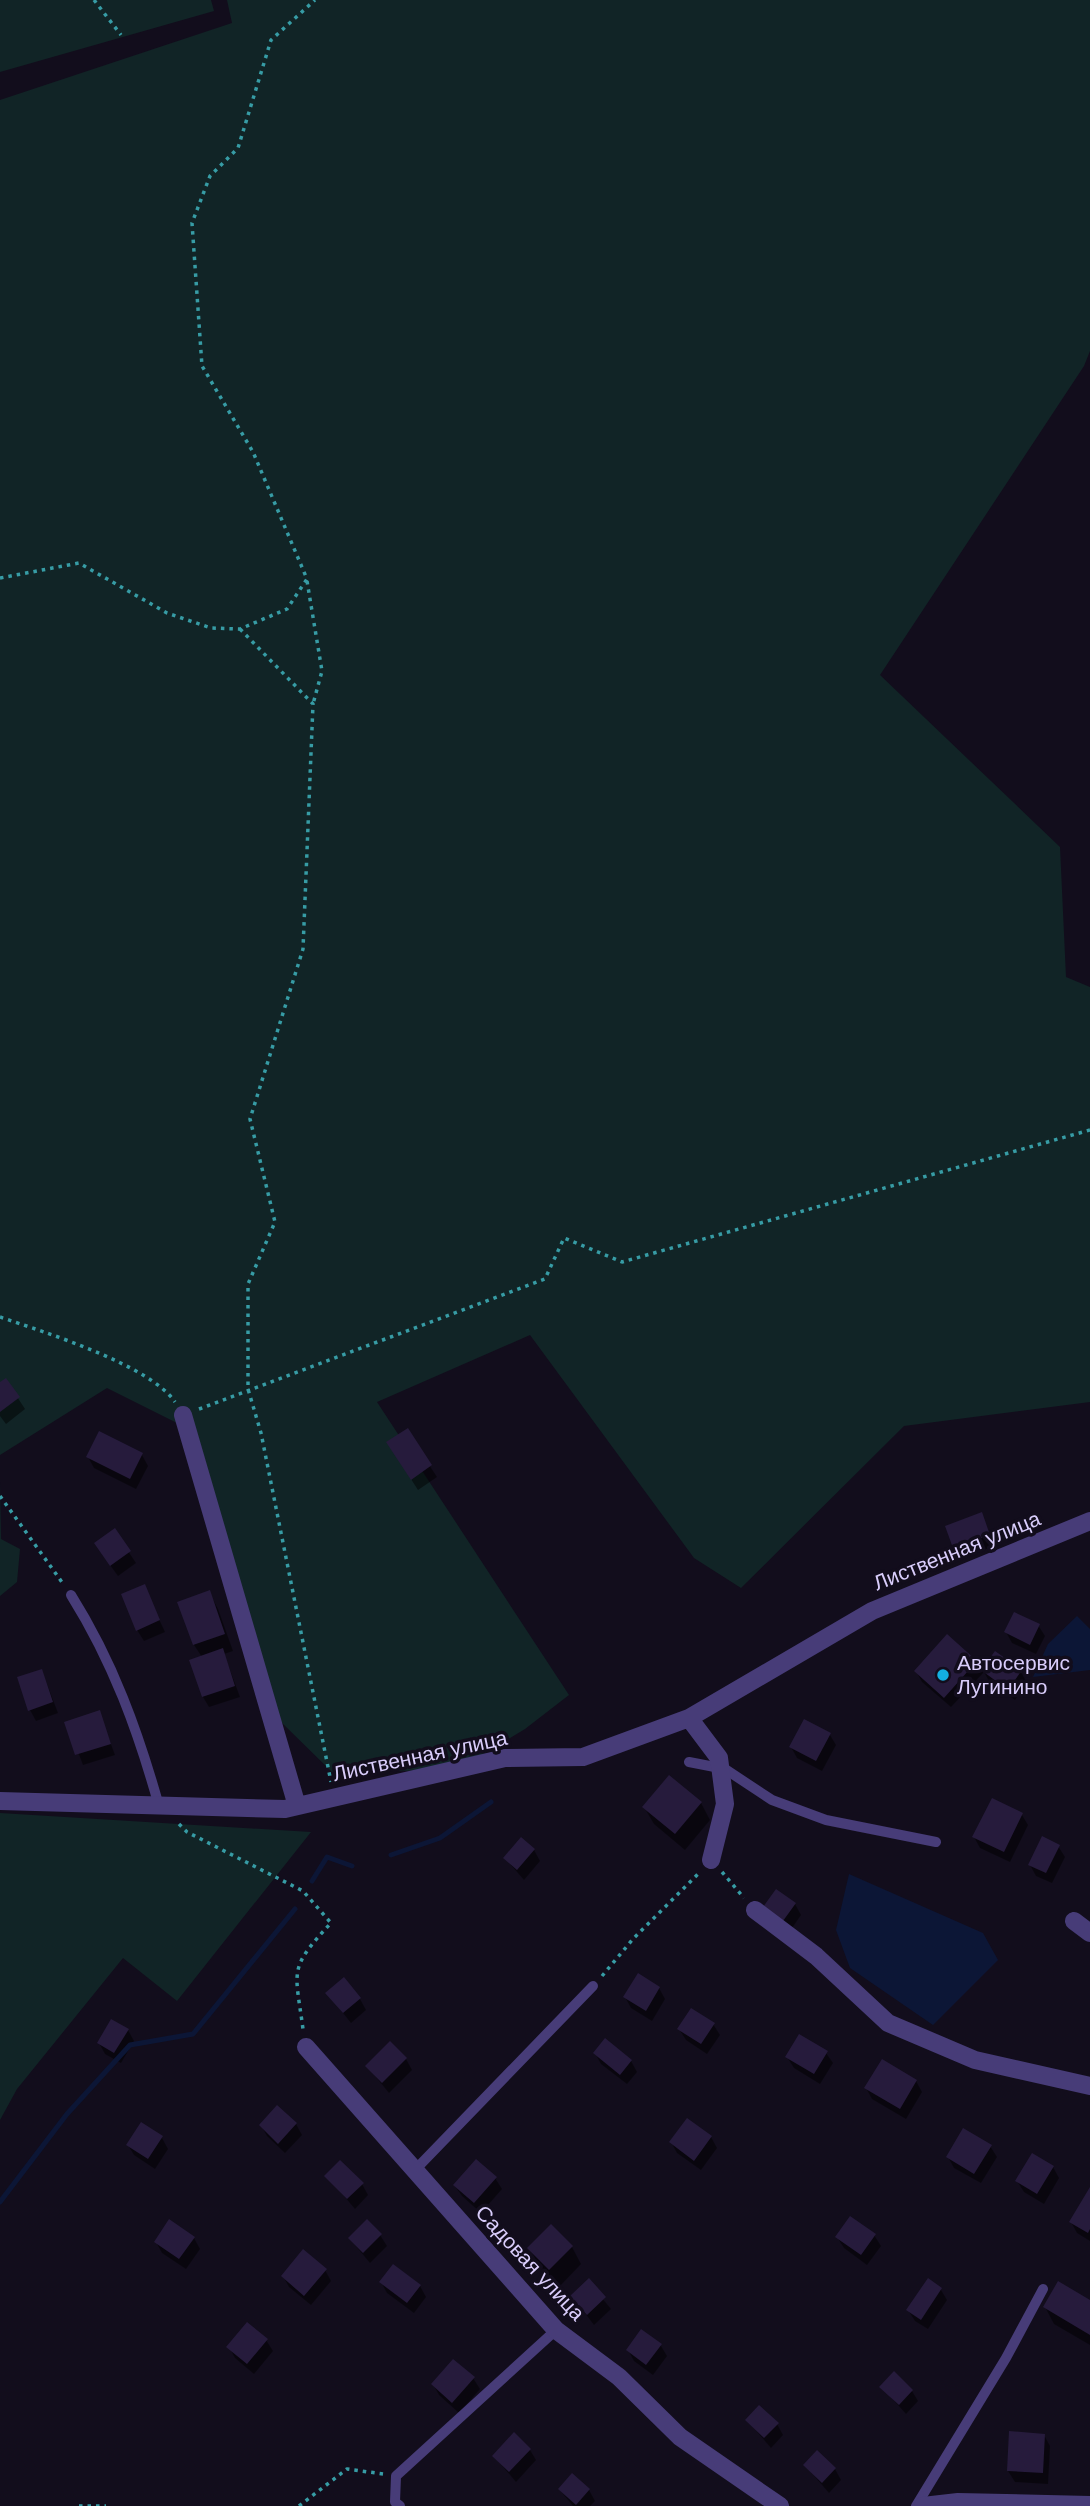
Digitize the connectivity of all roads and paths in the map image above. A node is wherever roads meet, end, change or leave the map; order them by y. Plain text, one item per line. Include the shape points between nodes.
1 (94, 0) edge
2 (315, 0) edge
3 (121, 35) dead end
4 (0, 578) edge
5 (307, 579) junction
6 (240, 629) junction
7 (313, 704) junction
8 (1090, 1130) edge
9 (0, 1317) edge
10 (248, 1389) junction
11 (183, 1415) junction
12 (0, 1496) edge
13 (1090, 1521) edge
14 (71, 1595) joint
15 (689, 1718) junction
16 (689, 1762) dead end
17 (720, 1768) junction
18 (334, 1798) junction
19 (0, 1801) edge
20 (297, 1806) junction
21 (159, 1807) junction
22 (936, 1842) dead end
23 (712, 1860) junction
24 (755, 1910) joint
25 (1074, 1921) dead end
26 (1090, 1933) edge
27 (593, 1986) joint
28 (306, 2047) joint
29 (1090, 2086) edge
30 (415, 2170) junction
31 (1043, 2289) dead end
32 (556, 2330) junction
33 (396, 2476) junction
34 (958, 2504) edge
35 (1090, 2505) edge
36 (79, 2506) edge
37 (106, 2506) edge
38 (299, 2506) edge
39 (400, 2506) edge
40 (780, 2506) edge
41 (916, 2506) edge
42 (923, 2506) edge

1 - 3 path
2 - 5 path via 271,40 237,148 210,176 192,223 202,366 253,452
4 - 6 path via 79,563 167,613 211,628
5 - 6 path via 287,609
5 - 7 path via 323,671
6 - 7 path
7 - 10 path via 303,949 250,1119 275,1222 248,1284
8 - 10 path via 622,1262 564,1238 545,1279
9 - 11 path via 139,1371 168,1391
10 - 11 path
10 - 18 path via 261,1433
11 - 20 street
12 - 14 path
13 - 15 street, Лиственная улица via 872,1611
14 - 21 lane via 99,1639 124,1693
15 - 17 street via 719,1758
15 - 18 street, Лиственная улица via 583,1757 505,1758
16 - 17 lane
17 - 22 lane via 772,1800 826,1820
17 - 23 street via 725,1804
18 - 20 street, Лиственная улица
19 - 21 street, Лиственная улица
20 - 21 street, Лиственная улица
21 - 28 path via 187,1832 303,1891 331,1923 304,1951 296,1972
23 - 24 path
23 - 27 path
24 - 29 street via 816,1955 888,2023 975,2060
25 - 26 street
27 - 30 lane
28 - 30 street, Садовая улица
30 - 32 street, Садовая улица
31 - 41 lane
32 - 33 lane
32 - 40 street, Садовая улица via 619,2377 680,2437
33 - 38 path via 347,2469
33 - 39 lane via 395,2502
34 - 35 street
34 - 42 street
36 - 37 path

